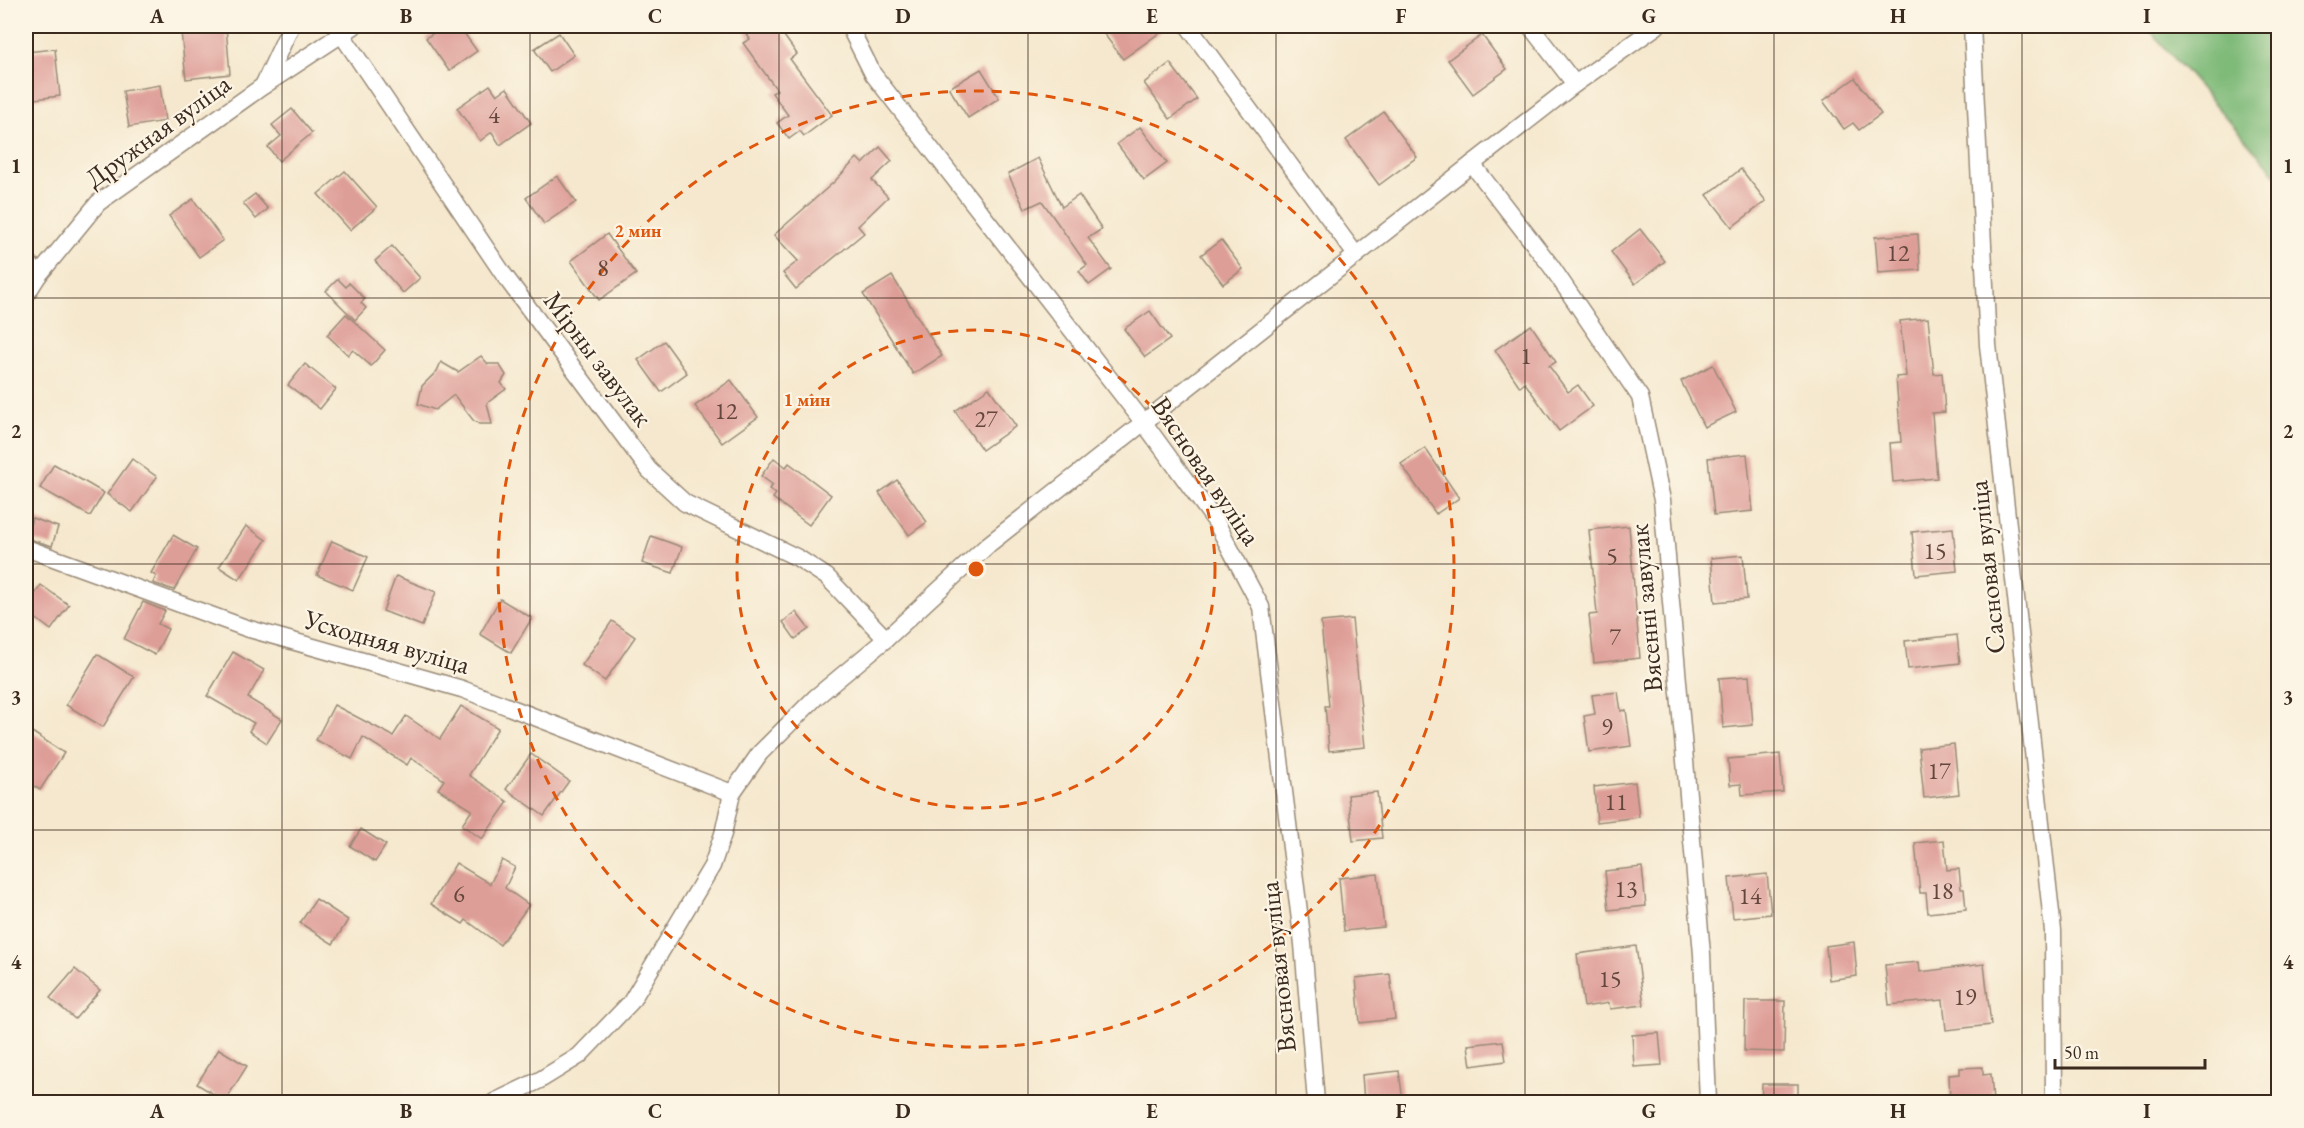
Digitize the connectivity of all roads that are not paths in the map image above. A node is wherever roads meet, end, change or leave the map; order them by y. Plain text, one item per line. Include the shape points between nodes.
1 (291, 26) edge
2 (849, 26) edge
3 (1188, 26) edge
4 (1530, 26) edge
5 (1658, 26) edge
6 (1972, 26) edge
7 (344, 29) edge
8 (1575, 84) junction
9 (263, 86) junction
10 (1472, 164) junction
11 (1356, 255) junction
12 (26, 259) edge
13 (38, 276) junction
14 (26, 295) edge
15 (1144, 423) junction
16 (26, 548) edge
17 (886, 639) junction
18 (732, 793) junction
19 (494, 1102) edge
20 (1316, 1102) edge
21 (1708, 1102) edge
22 (2054, 1102) edge

1 - 9 street
2 - 15 street, Вясновая вуліца via 873,74
3 - 11 street
4 - 8 street
5 - 8 street
6 - 22 street, Сасновая вуліца via 1988,345 2053,931
7 - 9 street, Дружная вуліца
7 - 17 street, Мірны завулак via 504,275 650,470 685,503 798,558 827,577
8 - 10 street
9 - 13 street, Дружная вуліца via 98,203
10 - 11 street
10 - 21 street, Вясенні завулак via 1551,266 1640,397 1662,500 1702,954
11 - 15 street
12 - 13 street
13 - 14 street
15 - 17 street via 989,544
15 - 20 street, Вясновая вуліца via 1216,522 1261,607 1303,944
16 - 18 street, Усходняя вуліца via 246,628 462,689
17 - 18 street via 808,705 760,753
18 - 19 street via 712,866 631,1002 579,1056

